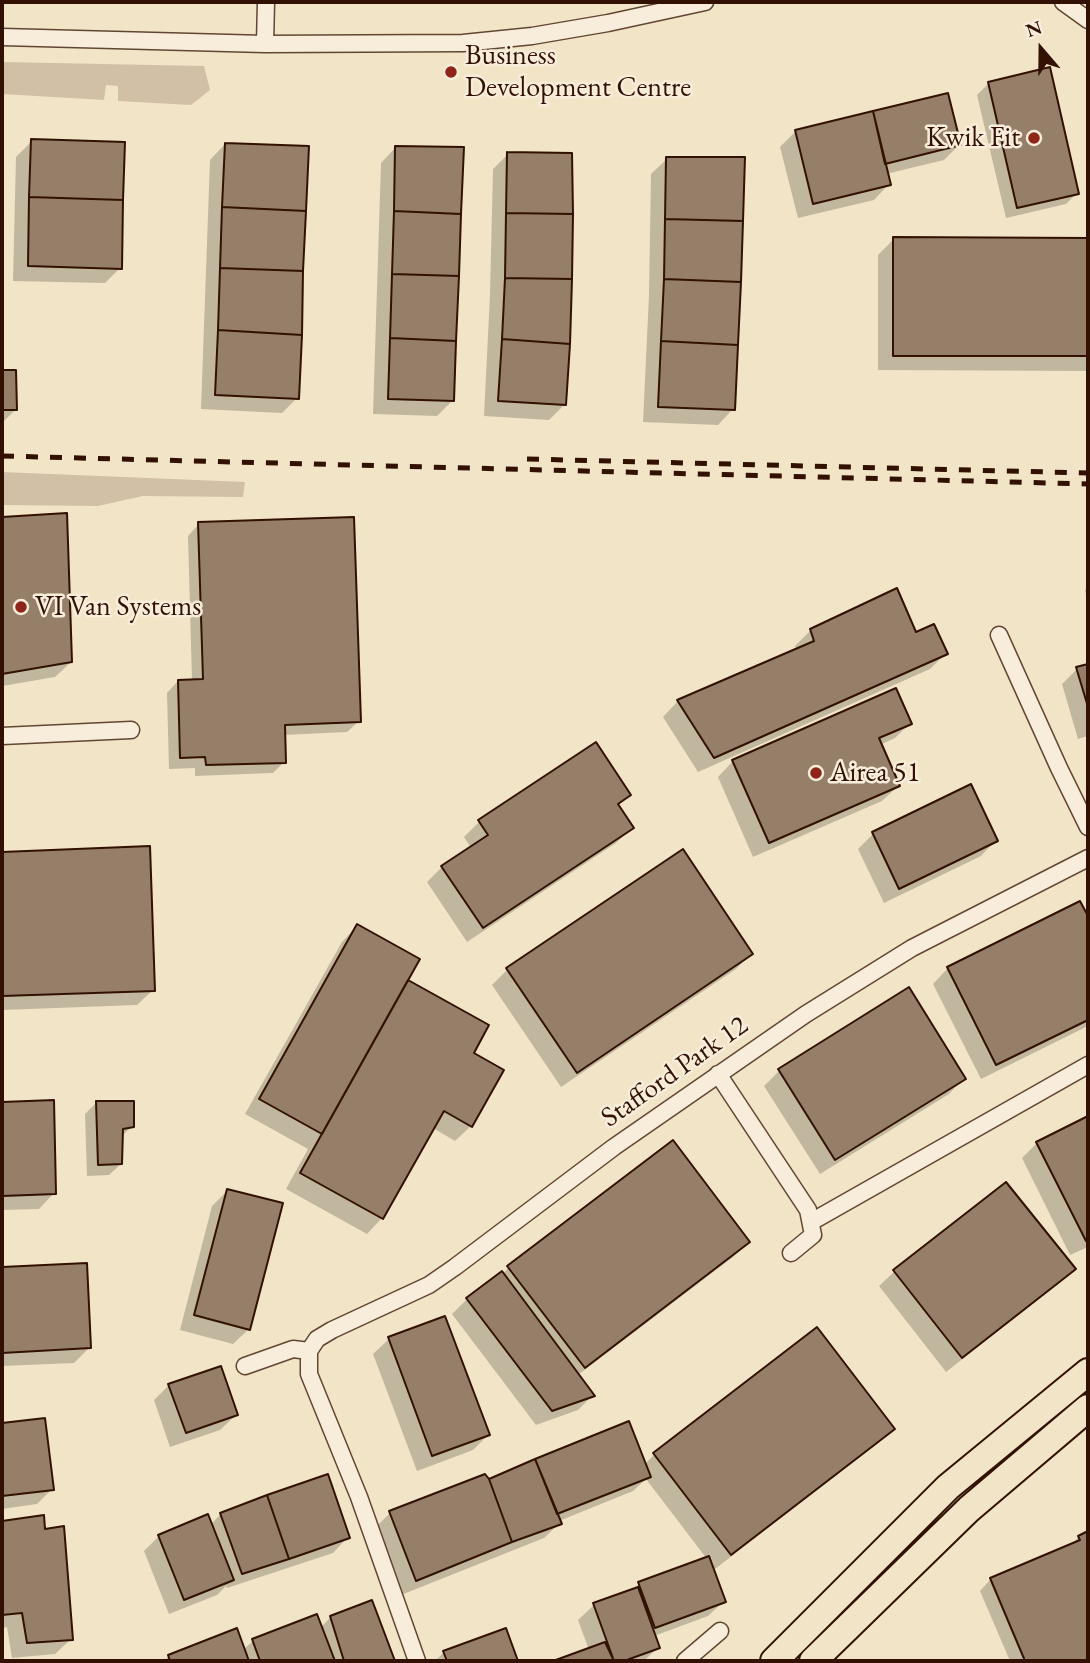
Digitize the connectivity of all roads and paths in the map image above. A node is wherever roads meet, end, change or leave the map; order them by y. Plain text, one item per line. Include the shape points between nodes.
1 (267, 2) edge
2 (705, 2) edge
3 (1063, 2) edge
4 (679, 5) edge
5 (1088, 20) edge
6 (2, 37) edge
7 (265, 44) junction
8 (999, 635) dead end
9 (131, 730) dead end
10 (2, 736) edge
11 (1088, 827) edge
12 (1088, 859) edge
13 (1088, 1065) edge
14 (718, 1074) junction
15 (811, 1222) junction
16 (791, 1253) dead end
17 (309, 1351) junction
18 (245, 1366) dead end
19 (1088, 1372) edge
20 (1088, 1408) edge
21 (720, 1632) dead end
22 (417, 1661) edge
23 (685, 1661) edge
24 (775, 1661) edge
25 (813, 1661) edge

1 - 7 street
2 - 4 street
3 - 5 street
4 - 7 street via 608,23 463,43
6 - 7 street
8 - 11 street
9 - 10 street
12 - 14 street, Stafford Park 12 via 912,948
13 - 15 street
14 - 15 street via 808,1210
14 - 17 street, Stafford Park 12 via 429,1285 332,1330
15 - 16 street via 813,1235
17 - 18 street via 293,1349
17 - 22 street via 309,1374
19 - 24 highway via 948,1487
20 - 25 highway via 969,1509
21 - 23 street

